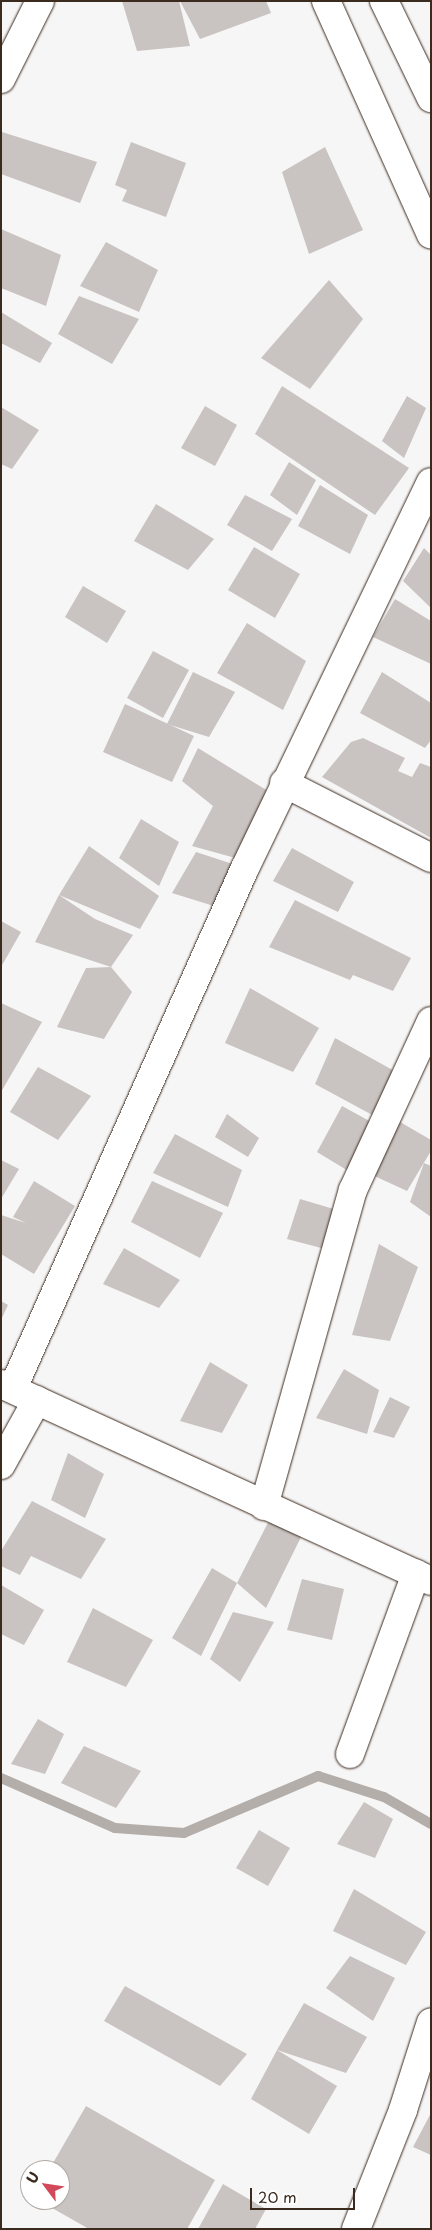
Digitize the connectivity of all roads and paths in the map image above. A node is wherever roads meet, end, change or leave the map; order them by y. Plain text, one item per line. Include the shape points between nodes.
1 (40, 1) edge
2 (326, 1) edge
3 (384, 1) edge
4 (1, 79) edge
5 (431, 98) edge
6 (431, 235) edge
7 (431, 482) edge
8 (284, 783) junction
9 (431, 858) edge
10 (431, 1021) edge
11 (7, 1386) edge
12 (37, 1400) junction
13 (1, 1464) edge
14 (264, 1506) junction
15 (423, 1578) edge
16 (350, 1754) dead end
17 (431, 2022) edge
18 (356, 2229) edge

1 - 4 street
2 - 6 street
3 - 5 street
7 - 8 street
8 - 9 street
8 - 11 street
10 - 14 street via 353,1190
11 - 12 street
12 - 13 street
12 - 14 street
14 - 15 street
15 - 16 street
17 - 18 street via 403,2110

